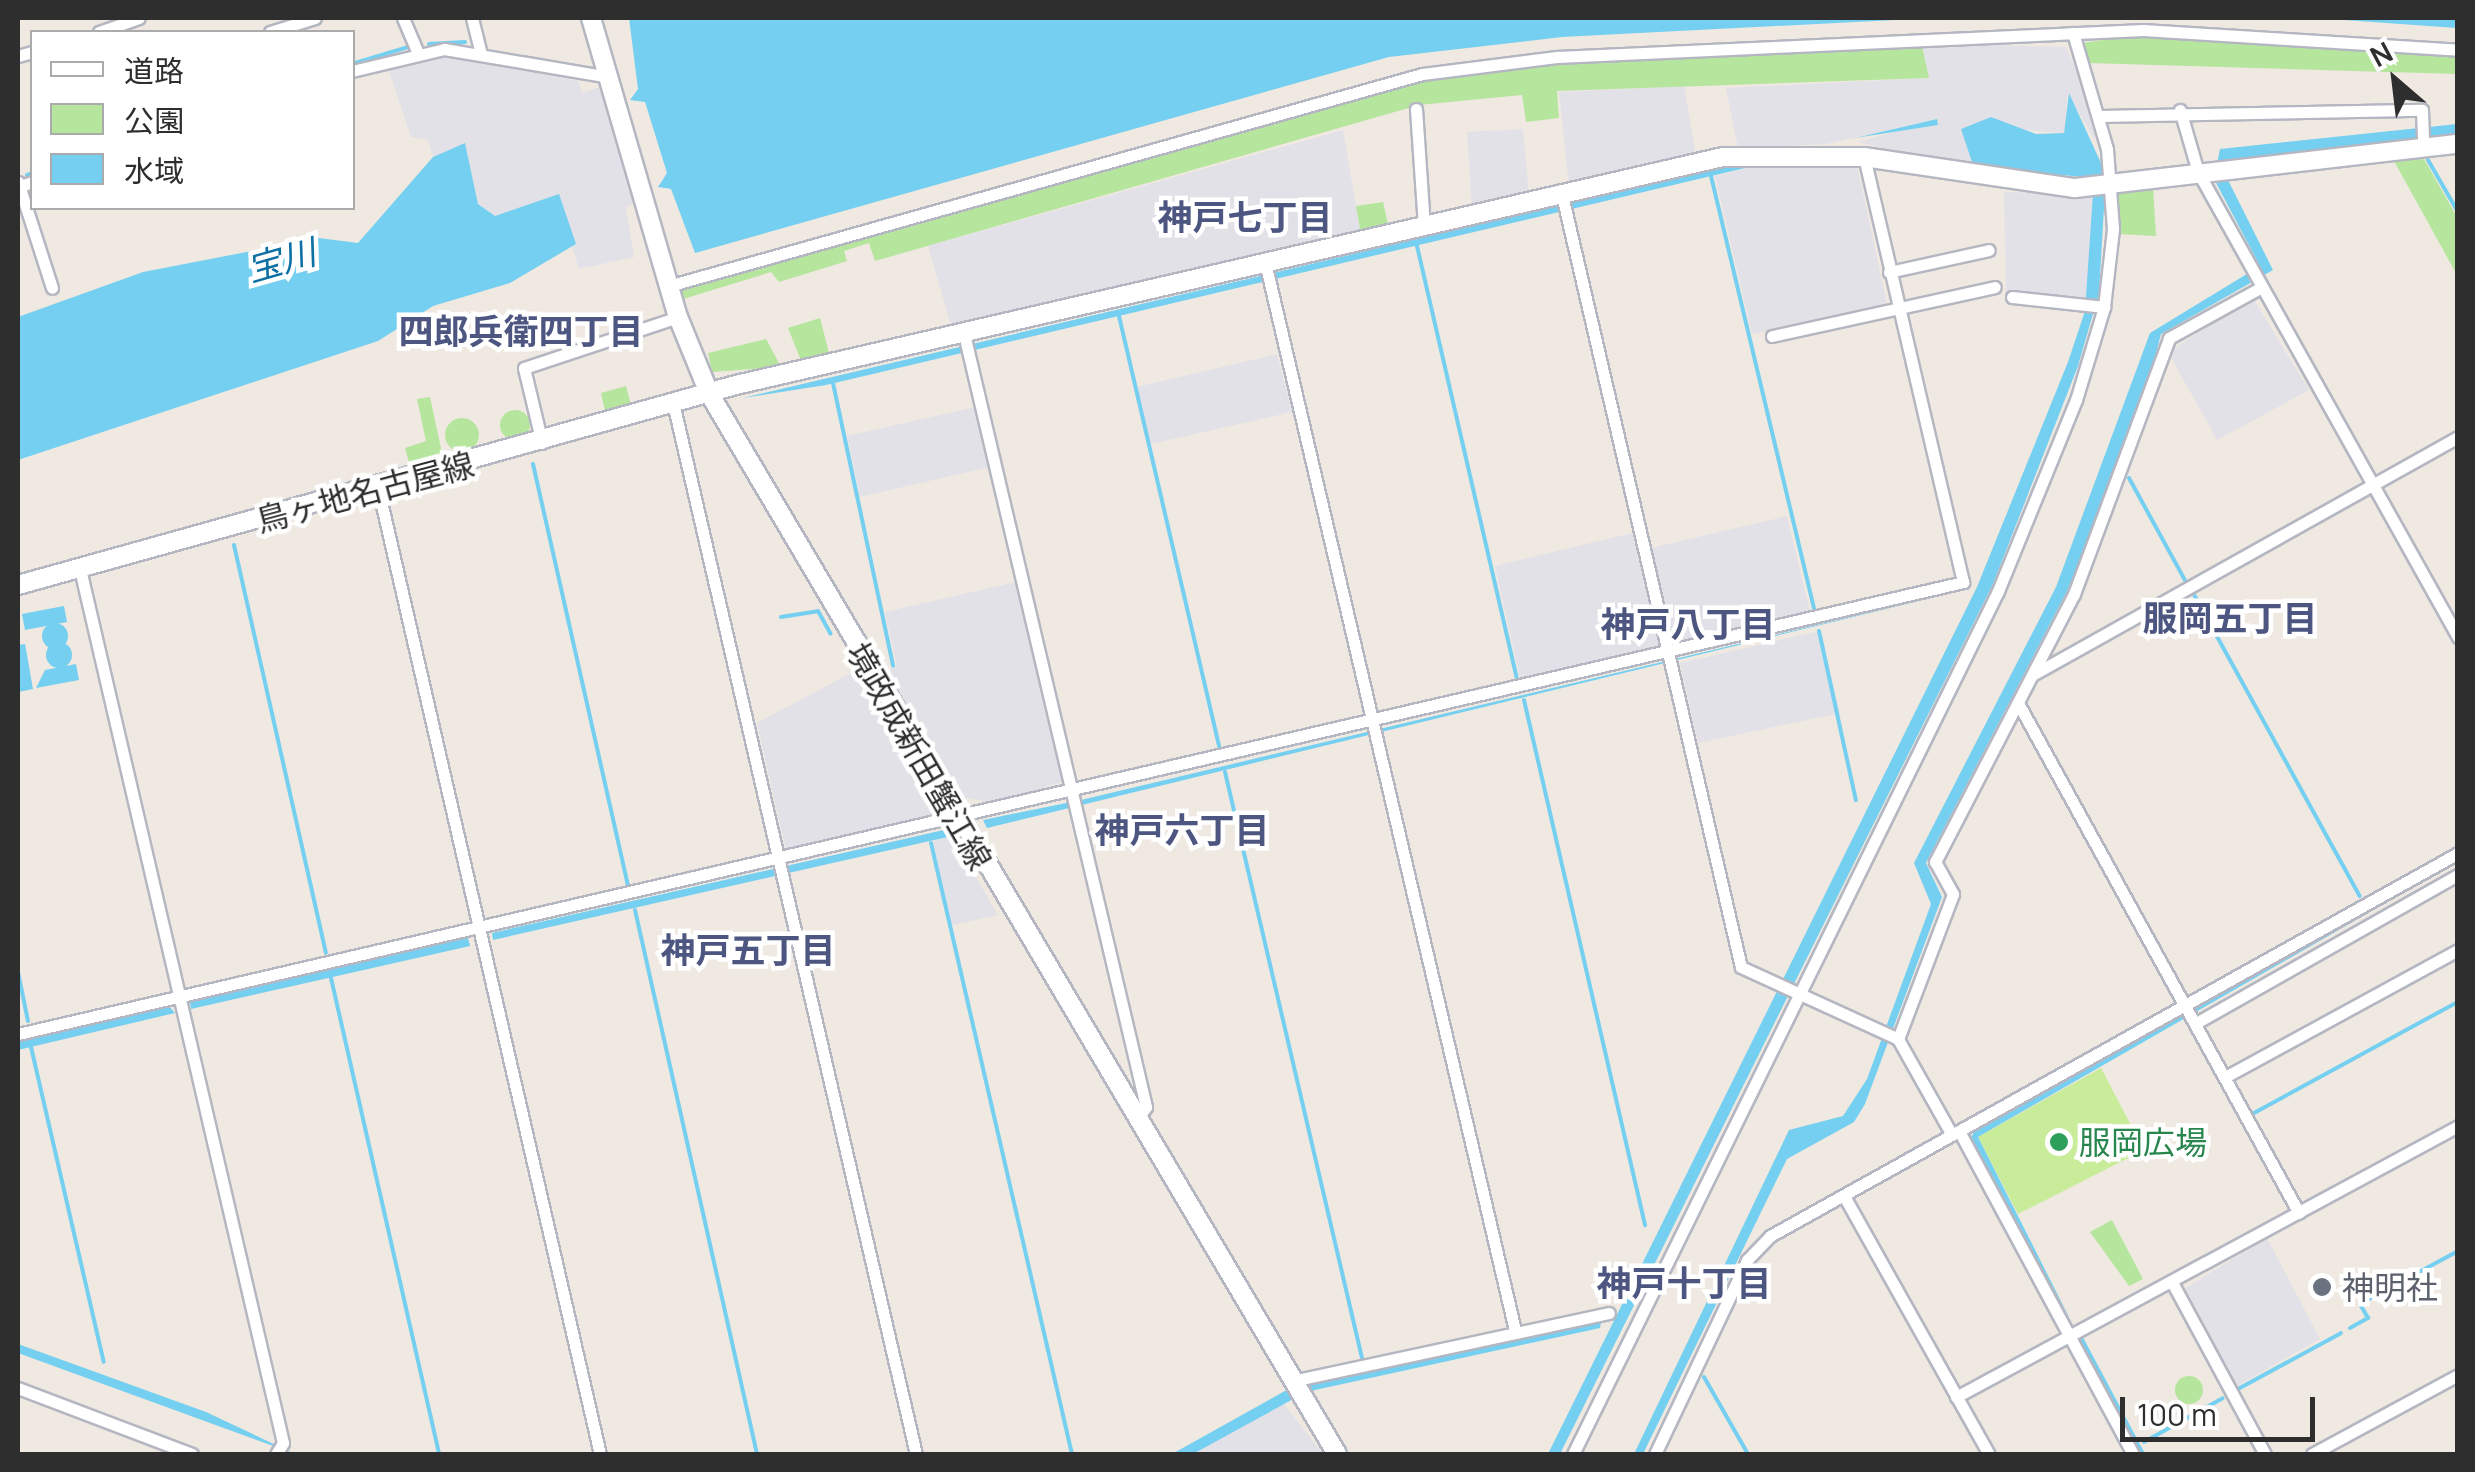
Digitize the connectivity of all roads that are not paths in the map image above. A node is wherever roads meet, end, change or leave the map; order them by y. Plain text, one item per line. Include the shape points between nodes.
1 (139, 18) edge
2 (316, 18) edge
3 (404, 18) edge
4 (472, 18) edge
5 (591, 18) edge
6 (105, 30) edge
7 (277, 30) edge
8 (2073, 34) junction
9 (2458, 50) edge
10 (480, 51) junction
11 (418, 53) junction
12 (355, 71) edge
13 (609, 77) junction
14 (1416, 110) dead end
15 (2180, 110) junction
16 (2100, 116) junction
17 (2458, 144) edge
18 (2423, 145) junction
19 (1864, 157) junction
20 (2214, 170) junction
21 (2104, 184) junction
22 (18, 185) edge
23 (1564, 203) junction
24 (1424, 226) junction
25 (1989, 250) dead end
26 (1267, 272) junction
27 (1889, 272) junction
28 (2259, 285) junction
29 (668, 286) junction
30 (1995, 286) dead end
31 (52, 288) dead end
32 (2012, 297) dead end
33 (1896, 307) junction
34 (2102, 307) junction
35 (678, 317) junction
36 (1772, 336) dead end
37 (966, 343) junction
38 (710, 393) junction
39 (674, 407) junction
40 (2458, 437) edge
41 (542, 444) junction
42 (2372, 484) junction
43 (378, 488) junction
44 (80, 569) junction
45 (18, 584) edge
46 (2458, 636) edge
47 (1671, 658) junction
48 (2034, 674) junction
49 (2018, 703) junction
50 (1376, 729) junction
51 (1074, 801) junction
52 (956, 819) junction
53 (2458, 853) edge
54 (784, 867) junction
55 (2458, 874) edge
56 (479, 929) junction
57 (2458, 950) edge
58 (1795, 993) junction
59 (178, 996) junction
60 (2186, 1004) junction
61 (2196, 1023) junction
62 (18, 1034) edge
63 (1891, 1036) junction
64 (2225, 1077) junction
65 (1134, 1123) junction
66 (2458, 1126) edge
67 (1955, 1133) junction
68 (1844, 1196) junction
69 (2299, 1213) junction
70 (2173, 1284) junction
71 (1609, 1313) dead end
72 (1515, 1330) junction
73 (2068, 1332) junction
74 (2458, 1375) edge
75 (1288, 1382) junction
76 (18, 1388) edge
77 (1956, 1397) junction
78 (279, 1450) edge
79 (192, 1454) edge
80 (600, 1454) edge
81 (916, 1454) edge
82 (1337, 1454) edge
83 (1573, 1454) edge
84 (1655, 1454) edge
85 (1989, 1454) edge
86 (2133, 1454) edge
87 (2265, 1454) edge
88 (2312, 1454) edge

1 - 6 street
2 - 7 street
3 - 11 street
4 - 10 street
5 - 13 main road, 境政成新田蟹江線
8 - 9 street
8 - 16 street
8 - 29 street via 1557,57 1402,77
10 - 11 street
10 - 13 street
11 - 12 street
13 - 29 main road, 境政成新田蟹江線
14 - 24 street
15 - 16 street
15 - 18 street via 2422,110
15 - 20 street
16 - 21 street
17 - 18 main road, 鳥ヶ地名古屋線
18 - 20 main road, 鳥ヶ地名古屋線
19 - 21 main road, 鳥ヶ地名古屋線 via 2037,188
19 - 23 main road, 鳥ヶ地名古屋線 via 1723,157
19 - 27 street
20 - 21 main road, 鳥ヶ地名古屋線
20 - 28 street
21 - 34 street
22 - 31 street
23 - 24 main road, 鳥ヶ地名古屋線
23 - 47 street
24 - 26 main road, 鳥ヶ地名古屋線
25 - 27 street
26 - 37 main road, 鳥ヶ地名古屋線
26 - 50 street
27 - 33 street
28 - 42 street
28 - 48 street via 2169,338 2134,444
29 - 35 main road, 境政成新田蟹江線
30 - 33 street
32 - 34 street
33 - 36 street
33 - 47 street via 1963,582
34 - 58 street via 1998,591
35 - 38 main road, 境政成新田蟹江線
35 - 41 street via 524,368
37 - 38 main road, 鳥ヶ地名古屋線
37 - 51 street
38 - 39 main road, 鳥ヶ地名古屋線
38 - 52 main road, 境政成新田蟹江線
39 - 41 main road, 鳥ヶ地名古屋線
39 - 54 street
40 - 42 street
41 - 43 main road, 鳥ヶ地名古屋線
42 - 46 street
42 - 48 street
43 - 44 main road, 鳥ヶ地名古屋線
43 - 56 street
44 - 45 main road, 鳥ヶ地名古屋線
44 - 59 street
47 - 50 street
47 - 58 street via 1741,966
48 - 49 street
49 - 60 street
49 - 63 street via 1936,862 1953,894
50 - 51 street
50 - 72 street
51 - 52 street
51 - 65 street via 1146,1107
52 - 54 street
52 - 65 main road, 境政成新田蟹江線
53 - 60 street
54 - 56 street
54 - 81 street
55 - 61 street
56 - 59 street
56 - 80 street
57 - 64 street
58 - 63 street
58 - 83 street
59 - 62 street
59 - 78 street
60 - 61 street
60 - 67 street
61 - 64 street
63 - 67 street
64 - 69 street
65 - 75 main road, 境政成新田蟹江線
66 - 69 street
67 - 68 street
67 - 73 street
68 - 77 street
68 - 84 street via 1756,1247
69 - 70 street
70 - 73 street
70 - 87 street
71 - 72 street
72 - 75 street
73 - 77 street
73 - 86 street
74 - 88 street
75 - 82 main road, 境政成新田蟹江線
76 - 79 street
77 - 85 street

